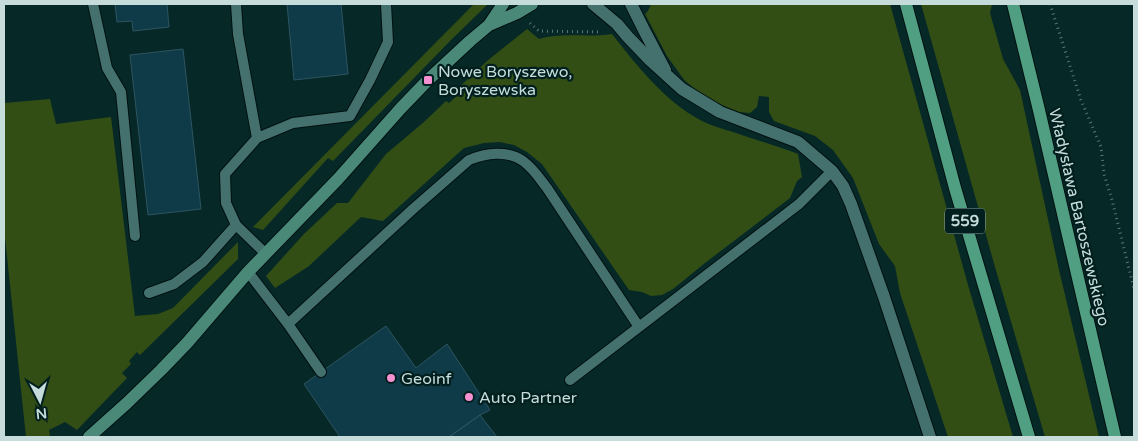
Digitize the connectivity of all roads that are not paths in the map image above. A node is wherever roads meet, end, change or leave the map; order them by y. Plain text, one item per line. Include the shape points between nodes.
1 (93, 4) edge
2 (236, 4) edge
3 (386, 4) edge
4 (502, 4) edge
5 (532, 4) edge
6 (593, 4) edge
7 (632, 4) edge
8 (906, 4) edge
9 (1013, 4) edge
10 (489, 25) junction
11 (670, 78) junction
12 (257, 138) junction
13 (832, 171) junction
14 (236, 225) junction
15 (135, 236) dead end
16 (266, 254) junction
17 (248, 272) junction
18 (149, 294) dead end
19 (288, 324) junction
20 (639, 327) junction
21 (321, 372) dead end
22 (570, 380) dead end
23 (88, 437) edge
24 (930, 437) edge
25 (1029, 437) edge
26 (1115, 437) edge

1 - 15 lane via 107,68 121,92
2 - 12 lane via 238,34
3 - 12 lane via 388,42 350,116 293,123
4 - 10 main road
5 - 10 main road
6 - 11 street
7 - 11 street
8 - 25 main road, 559 via 955,188
9 - 26 main road, Władysława Bartoszewskiego
10 - 16 main road via 401,108
11 - 13 street via 720,112 798,142
12 - 14 lane via 225,174 226,203
13 - 20 lane via 799,204
13 - 24 street via 851,204
14 - 16 lane
14 - 18 lane via 203,262 174,284
16 - 17 main road
17 - 19 lane
17 - 23 main road via 161,370
19 - 20 lane via 469,160 494,153 522,160 534,171
19 - 21 lane
20 - 22 lane

